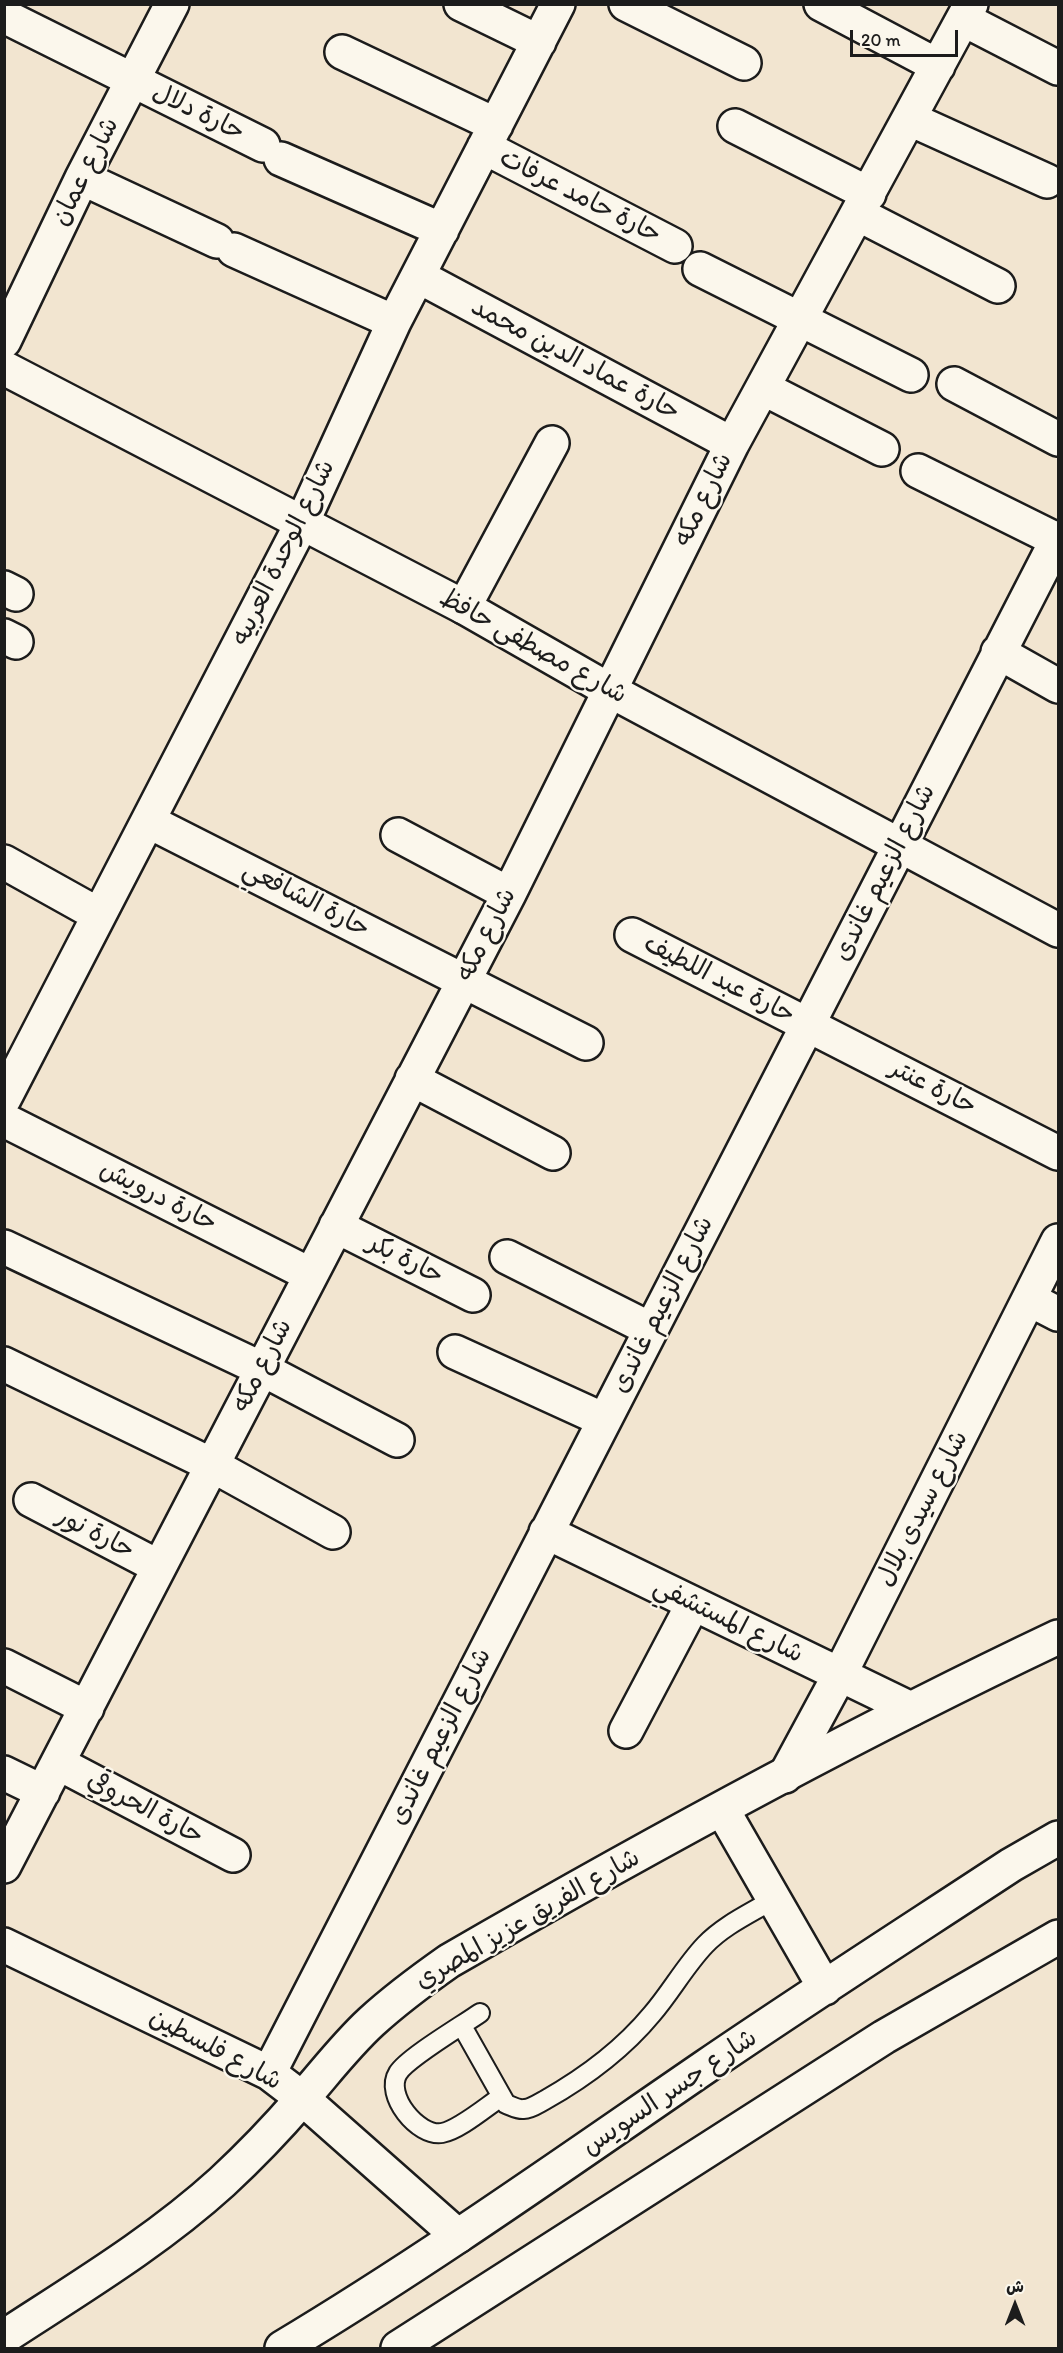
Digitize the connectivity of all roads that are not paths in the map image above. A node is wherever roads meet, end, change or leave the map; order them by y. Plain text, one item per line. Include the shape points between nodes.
1 (172, 4) edge
2 (461, 4) edge
3 (558, 4) edge
4 (626, 4) edge
5 (821, 4) edge
6 (967, 12) edge
7 (4, 16) edge
8 (539, 42) junction
9 (342, 52) dead end
10 (744, 63) dead end
11 (938, 66) junction
12 (1059, 68) edge
13 (132, 81) junction
14 (910, 119) junction
15 (735, 126) dead end
16 (490, 136) junction
17 (82, 178) junction
18 (1047, 181) dead end
19 (864, 204) junction
20 (442, 230) junction
21 (675, 246) dead end
22 (700, 269) dead end
23 (418, 276) junction
24 (998, 286) dead end
25 (800, 321) junction
26 (394, 322) junction
27 (4, 341) edge
28 (4, 368) edge
29 (910, 375) dead end
30 (954, 384) dead end
31 (763, 388) junction
32 (1059, 439) edge
33 (552, 443) dead end
34 (732, 444) junction
35 (882, 449) dead end
36 (918, 471) dead end
37 (302, 523) junction
38 (1058, 539) edge
39 (464, 607) junction
40 (998, 652) junction
41 (1059, 686) edge
42 (609, 690) junction
43 (148, 821) junction
44 (398, 835) dead end
45 (898, 846) junction
46 (4, 862) edge
47 (508, 894) junction
48 (99, 915) junction
49 (1059, 930) edge
50 (632, 935) dead end
51 (464, 980) junction
52 (807, 1024) junction
53 (586, 1043) dead end
54 (412, 1079) junction
55 (4, 1099) edge
56 (4, 1120) edge
57 (553, 1153) dead end
58 (1059, 1153) edge
59 (336, 1226) junction
60 (1059, 1241) edge
61 (4, 1247) edge
62 (507, 1257) dead end
63 (311, 1275) junction
64 (473, 1295) dead end
65 (1029, 1299) junction
66 (1059, 1314) edge
67 (650, 1329) junction
68 (455, 1352) dead end
69 (4, 1364) edge
70 (262, 1369) junction
71 (604, 1420) junction
72 (397, 1440) dead end
73 (212, 1465) junction
74 (31, 1500) dead end
75 (333, 1532) dead end
76 (546, 1532) junction
77 (159, 1567) junction
78 (693, 1604) junction
79 (1059, 1637) edge
80 (4, 1666) edge
81 (839, 1676) junction
82 (87, 1708) junction
83 (910, 1710) junction
84 (626, 1731) dead end
85 (58, 1763) junction
86 (4, 1773) edge
87 (784, 1776) junction
88 (43, 1792) junction
89 (722, 1809) junction
90 (1059, 1838) edge
91 (233, 1855) dead end
92 (4, 1866) edge
93 (774, 1899) junction
94 (1059, 1937) edge
95 (4, 1945) edge
96 (825, 1988) junction
97 (480, 2013) dead end
98 (462, 2026) junction
99 (269, 2073) junction
100 (501, 2097) junction
101 (303, 2099) junction
102 (458, 2236) junction
103 (4, 2337) edge
104 (282, 2349) edge
105 (398, 2349) edge

1 - 13 street, شارع عمان
2 - 8 street
3 - 8 street, شارع الوحدة العربيه
4 - 10 street
5 - 11 street
6 - 11 street, شارع مكه
6 - 12 street
7 - 13 street, حارة دلال
8 - 16 street, شارع الوحدة العربيه
9 - 16 street, حارة حامد عرفات
11 - 14 street, شارع مكه
13 - 17 street, شارع عمان
13 - 20 street, حارة دلال via 272,152
14 - 18 street
14 - 19 street, شارع مكه
15 - 19 street
16 - 20 street, شارع الوحدة العربيه
16 - 21 street, حارة حامد عرفات
17 - 26 street
17 - 27 street, شارع عمان
19 - 24 street
19 - 25 street, شارع مكه
20 - 23 street, شارع الوحدة العربيه
22 - 25 street
23 - 26 street, شارع الوحدة العربيه
23 - 34 street, حارة عماد الدين محمد
25 - 29 street
25 - 31 street, شارع مكه
26 - 37 street, شارع الوحدة العربيه
28 - 37 street, شارع مصطفى حافظ
30 - 32 street
31 - 34 street, شارع مكه
31 - 35 street
33 - 39 street
34 - 42 street, شارع مكه
36 - 38 street
37 - 39 street, شارع مصطفى حافظ
37 - 43 street, شارع الوحدة العربيه
38 - 40 street, شارع الزعيم غاندى
39 - 42 street, شارع مصطفى حافظ
40 - 41 street
40 - 45 street, شارع الزعيم غاندى
42 - 45 street, شارع مصطفى حافظ
42 - 47 street, شارع مكه
43 - 48 street, شارع الوحدة العربيه
43 - 51 street, حارة الشافعي
44 - 47 street
45 - 49 street, شارع مصطفى حافظ
45 - 52 street, شارع الزعيم غاندى
46 - 48 street
47 - 51 street, شارع مكه
48 - 55 street, شارع الوحدة العربيه
50 - 52 street, حارة عبد اللطيف
51 - 53 street, حارة الشافعي
51 - 54 street, شارع مكه
52 - 58 street, حارة عنتر
52 - 67 street, شارع الزعيم غاندى
54 - 57 street
54 - 59 street, شارع مكه
56 - 63 street, حارة درويش
59 - 63 street, شارع مكه
59 - 64 street, حارة بكر
60 - 65 street, شارع سيدى بلال
61 - 70 street
62 - 67 street
63 - 70 street, شارع مكه
65 - 66 street
65 - 81 street, شارع سيدى بلال
67 - 71 street, شارع الزعيم غاندى
68 - 71 street
69 - 73 street
70 - 72 street
70 - 73 street, شارع مكه
71 - 76 street, شارع الزعيم غاندى
73 - 75 street
73 - 77 street, شارع مكه
74 - 77 street, حارة نور
76 - 78 street, شارع المستشفي
76 - 99 street, شارع الزعيم غاندى
77 - 82 street, شارع مكه
78 - 81 street, شارع المستشفي
78 - 84 street
79 - 83 street, شارع الفريق عزيز المصري
80 - 82 street
81 - 83 street, شارع المستشفي
81 - 87 street, شارع سيدى بلال
82 - 85 street, شارع مكه
83 - 87 street, شارع الفريق عزيز المصري
85 - 88 street, شارع مكه
85 - 91 street, حارة الحروقي
86 - 88 street
87 - 89 street, شارع الفريق عزيز المصري
88 - 92 street, شارع مكه
89 - 93 street
89 - 101 street, شارع الفريق عزيز المصري via 449,1961 370,2023
90 - 96 street, شارع جسر السويس via 1011,1865
93 - 96 street
93 - 100 lane via 707,1943 651,2016 597,2066 525,2109 507,2104
94 - 105 street via 884,2037
95 - 99 street, شارع فلسطين
96 - 102 street, شارع جسر السويس
97 - 98 lane
98 - 100 lane
98 - 100 lane via 404,2066 395,2080 396,2097 421,2128 436,2133 452,2130
99 - 101 street, شارع فلسطين
101 - 102 street, شارع فلسطين
101 - 103 street, شارع الفريق عزيز المصري via 221,2183 176,2220
102 - 104 street, شارع جسر السويس

